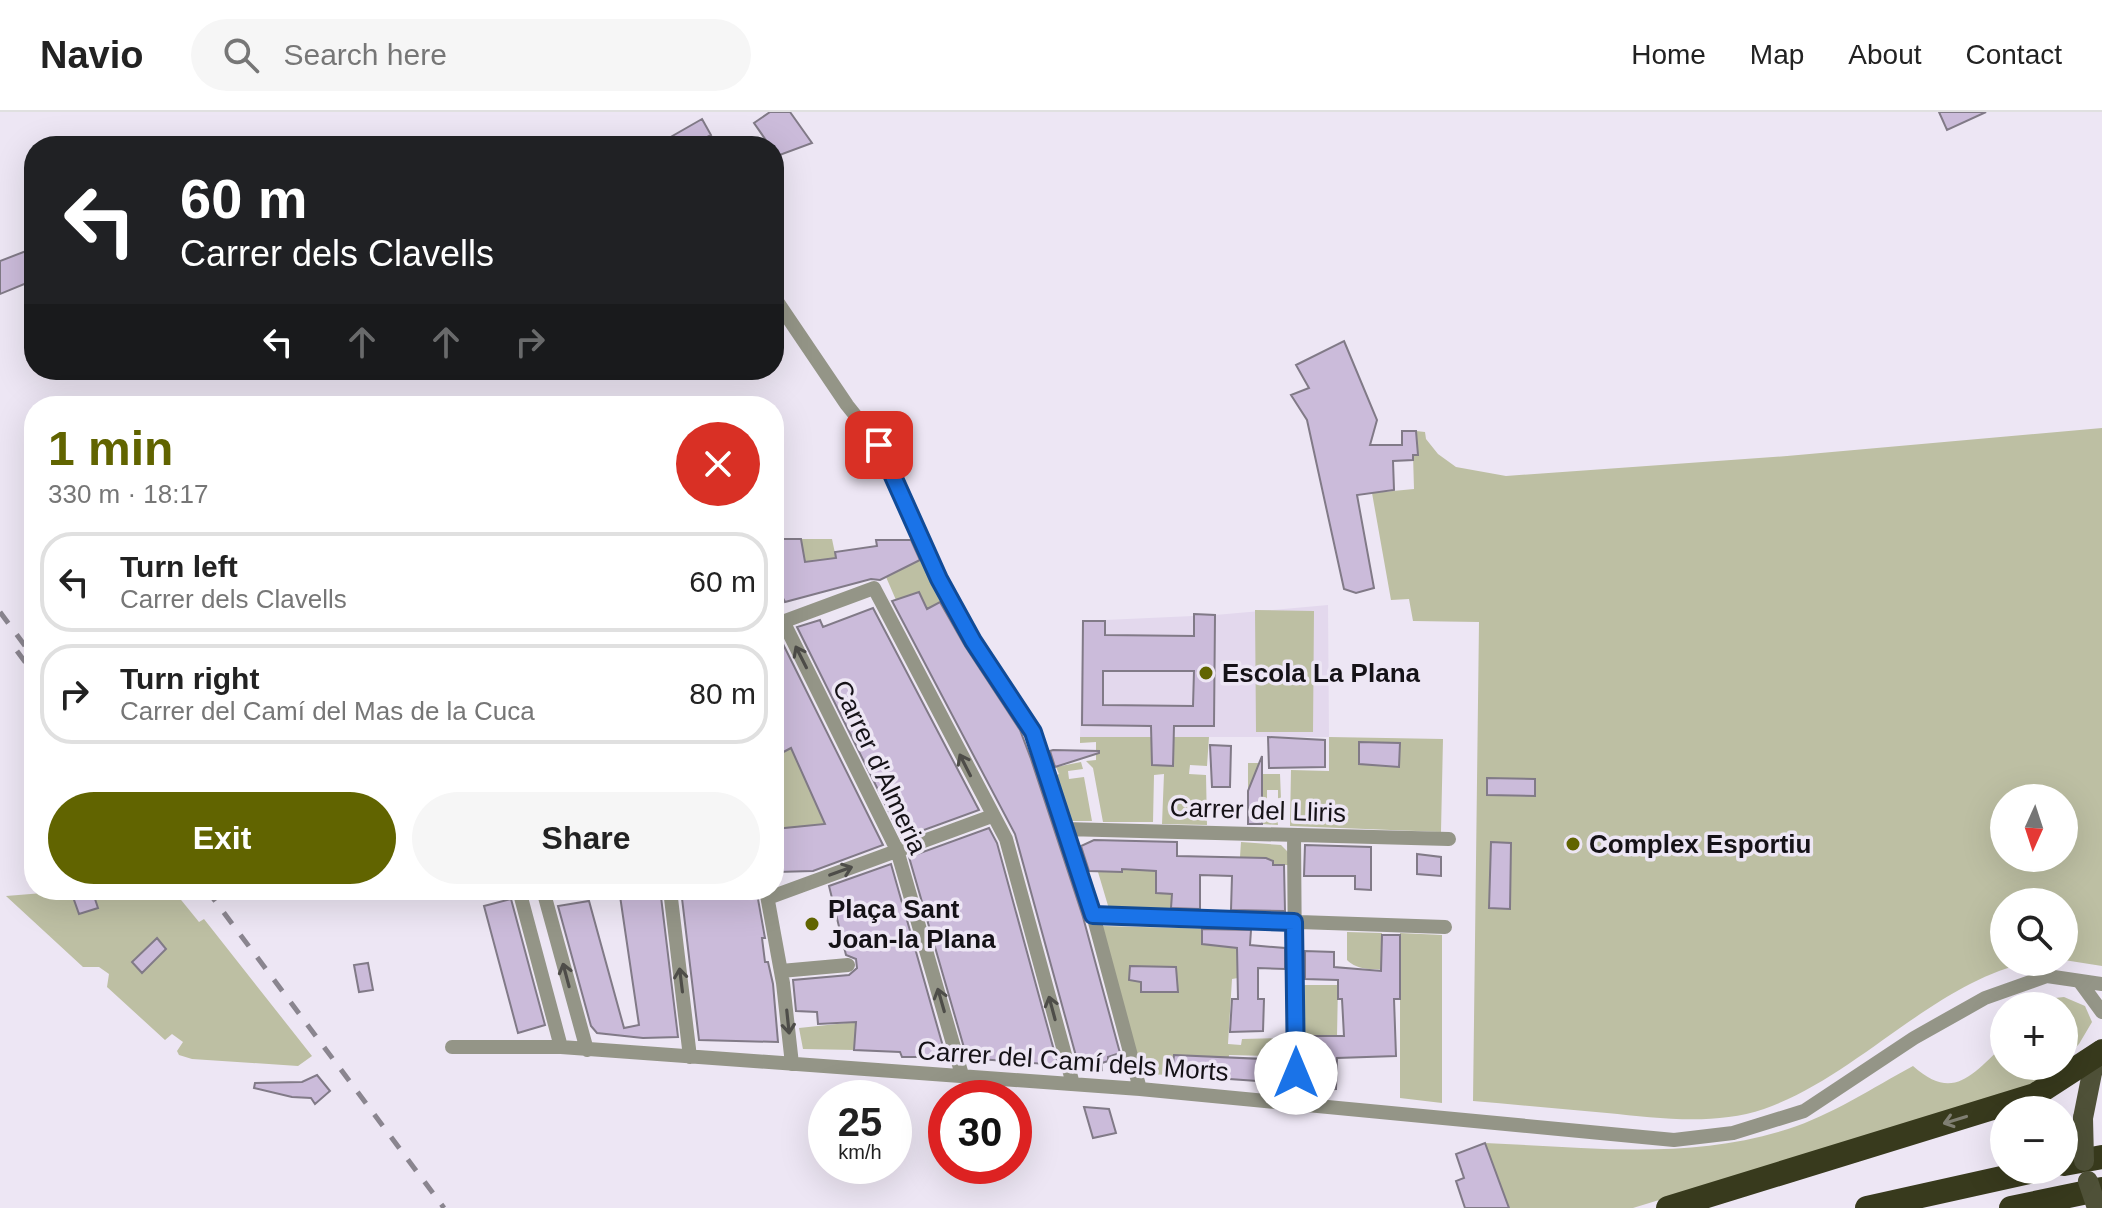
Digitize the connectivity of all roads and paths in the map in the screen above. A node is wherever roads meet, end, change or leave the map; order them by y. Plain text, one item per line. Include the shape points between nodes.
1 (784, 312) edge
2 (784, 621) edge
3 (784, 633) edge
4 (992, 816) junction
5 (1065, 829) junction
6 (1294, 835) junction
7 (1449, 839) dead end
8 (897, 850) junction
9 (784, 888) edge
10 (522, 900) edge
11 (546, 900) edge
12 (671, 900) edge
13 (768, 900) edge
14 (1093, 915) junction
15 (1294, 922) junction
16 (1445, 927) dead end
17 (848, 965) dead end
18 (781, 971) junction
19 (2080, 982) junction
20 (2102, 984) edge
21 (2102, 1012) edge
22 (452, 1047) dead end
23 (561, 1047) junction
24 (587, 1050) junction
25 (2101, 1051) edge
26 (690, 1057) junction
27 (792, 1064) junction
28 (962, 1075) junction
29 (1073, 1084) junction
30 (1140, 1089) junction
31 (1296, 1103) junction
32 (2102, 1157) edge
33 (2078, 1161) edge
34 (1990, 1181) edge
35 (2102, 1189) edge
36 (1668, 1208) edge
37 (1867, 1208) edge
38 (2011, 1208) edge
39 (2097, 1208) edge

1 - 5 street via 879,445 939,579 1033,732
4 -> 2 street via 874,588
8 -> 3 street, Carrer d'Almeria
4 - 8 street
29 -> 4 street via 1006,839
5 - 6 street, Carrer del Lliris
5 - 14 street
6 - 7 street, Carrer del Lliris
6 - 15 street
9 -> 8 street
28 -> 8 street, Carrer d'Almeria
10 - 23 street
24 -> 11 street
26 -> 12 street
13 - 18 street
14 - 15 street
14 - 30 street
15 - 16 street
15 - 31 street
17 - 18 street
18 -> 27 street
19 - 20 street, Carrer del Camí dels Morts
19 - 21 street
19 - 31 street, Carrer del Camí dels Morts via 2047,976 1985,998 1804,1111 1733,1133 1674,1140
22 - 23 street, Carrer del Camí dels Morts
23 - 24 street, Carrer del Camí dels Morts
24 - 26 street, Carrer del Camí dels Morts
25 -> 36 highway via 2035,1095
25 - 39 main road, bridge via 2083,1118 2084,1161
26 - 27 street, Carrer del Camí dels Morts
27 - 28 street, Carrer del Camí dels Morts
28 - 29 street, Carrer del Camí dels Morts
29 - 30 street, Carrer del Camí dels Morts
30 - 31 street, Carrer del Camí dels Morts
32 - 33 highway
34 - 37 highway
35 - 38 highway

